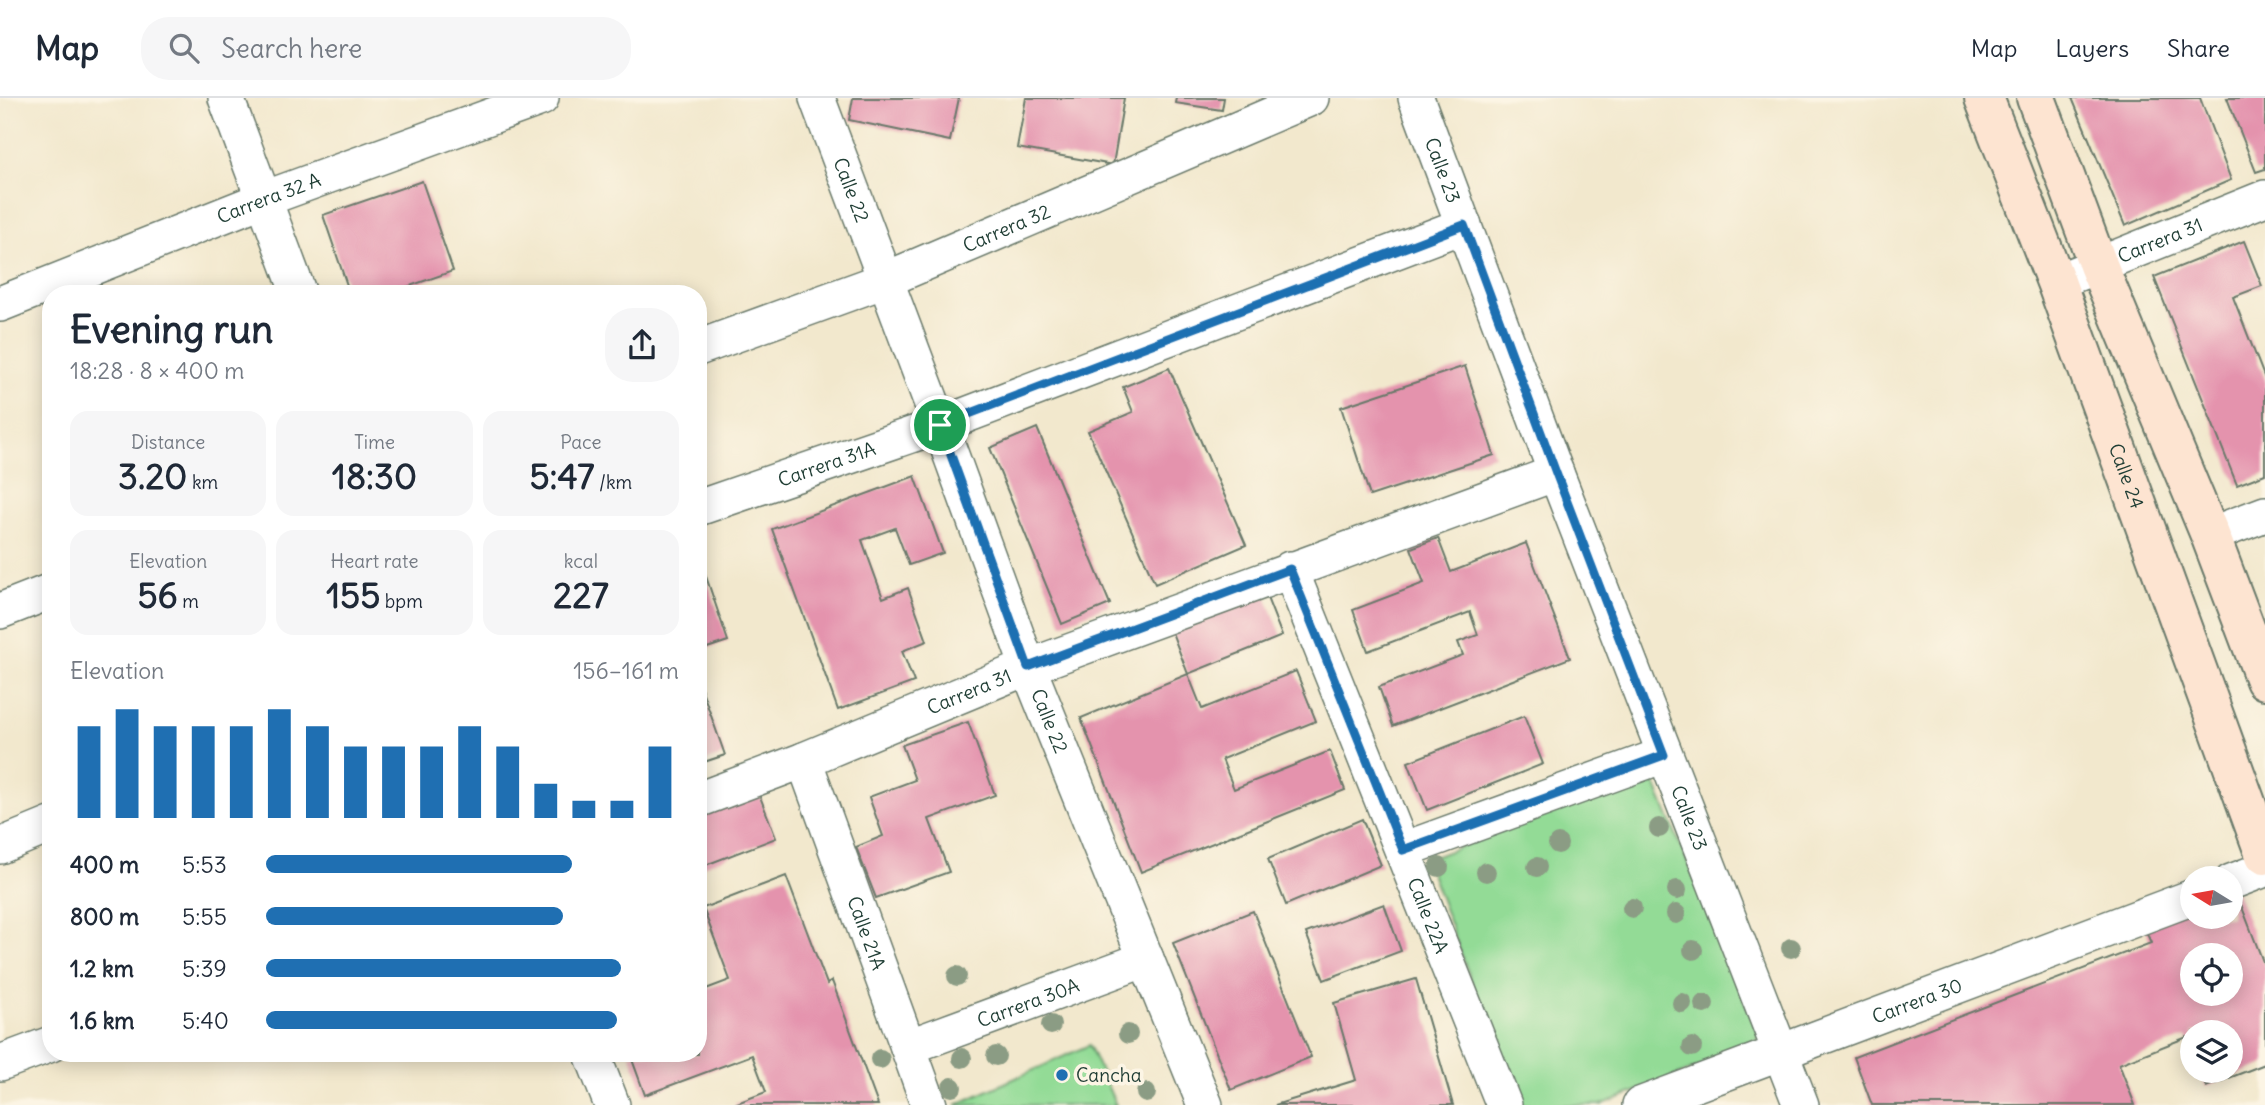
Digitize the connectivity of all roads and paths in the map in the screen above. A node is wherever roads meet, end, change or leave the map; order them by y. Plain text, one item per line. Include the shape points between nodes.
1 (226, 98) edge
2 (541, 98) edge
3 (817, 98) edge
4 (1311, 98) edge
5 (1416, 98) edge
6 (1984, 98) edge
7 (2036, 98) edge
8 (2265, 198) edge
9 (264, 200) junction
10 (1464, 225) junction
11 (2098, 265) junction
12 (886, 280) junction
13 (2056, 282) junction
14 (48, 285) edge
15 (296, 285) edge
16 (42, 287) edge
17 (0, 304) edge
18 (707, 345) edge
19 (940, 425) junction
20 (1556, 473) junction
21 (707, 505) edge
22 (2265, 514) edge
23 (2210, 535) junction
24 (1290, 569) junction
25 (42, 595) edge
26 (0, 611) edge
27 (1028, 667) junction
28 (2265, 680) edge
29 (1664, 755) junction
30 (804, 760) junction
31 (707, 797) edge
32 (42, 829) edge
33 (0, 846) edge
34 (1403, 850) junction
35 (2265, 855) edge
36 (2265, 869) edge
37 (2244, 877) edge
38 (2180, 902) edge
39 (1146, 959) junction
40 (42, 1047) edge
41 (908, 1047) junction
42 (1780, 1051) junction
43 (595, 1062) edge
44 (0, 1063) edge
45 (612, 1105) edge
46 (929, 1105) edge
47 (1205, 1105) edge
48 (1504, 1105) edge
49 (1640, 1105) edge
50 (1801, 1105) edge

1 - 9 street
2 - 9 street, Carrera 32 A
3 - 12 street, Calle 22
4 - 12 street, Carrera 32
5 - 10 street, Calle 23
6 - 13 street, Calle 24
7 - 11 street
8 - 11 street, Carrera 31
9 - 14 street, Carrera 32 A
9 - 15 street
10 - 19 street, Carrera 31A
10 - 20 street, Calle 23
11 - 13 street, Carrera 31
11 - 23 street
12 - 18 street, Carrera 32
12 - 19 street, Calle 22
13 - 35 street, Calle 24
16 - 17 street, Carrera 32 A
19 - 21 street, Carrera 31A
19 - 27 street, Calle 22
20 - 24 street, Carrera 31
20 - 29 street, Calle 23
22 - 23 street
23 - 28 street
24 - 27 street, Carrera 31
24 - 34 street, Calle 22A
25 - 26 street
27 - 30 street, Carrera 31
27 - 39 street, Calle 22
29 - 34 street
29 - 42 street, Calle 23
30 - 31 street, Carrera 31
30 - 41 street, Calle 21A
32 - 33 street
34 - 48 street, Calle 22A
36 - 37 street
38 - 42 street, Carrera 30
39 - 41 street, Carrera 30A
39 - 47 street, Calle 22
40 - 44 street
41 - 46 street, Calle 21A
42 - 49 street, Carrera 30
42 - 50 street, Calle 23
43 - 45 street

